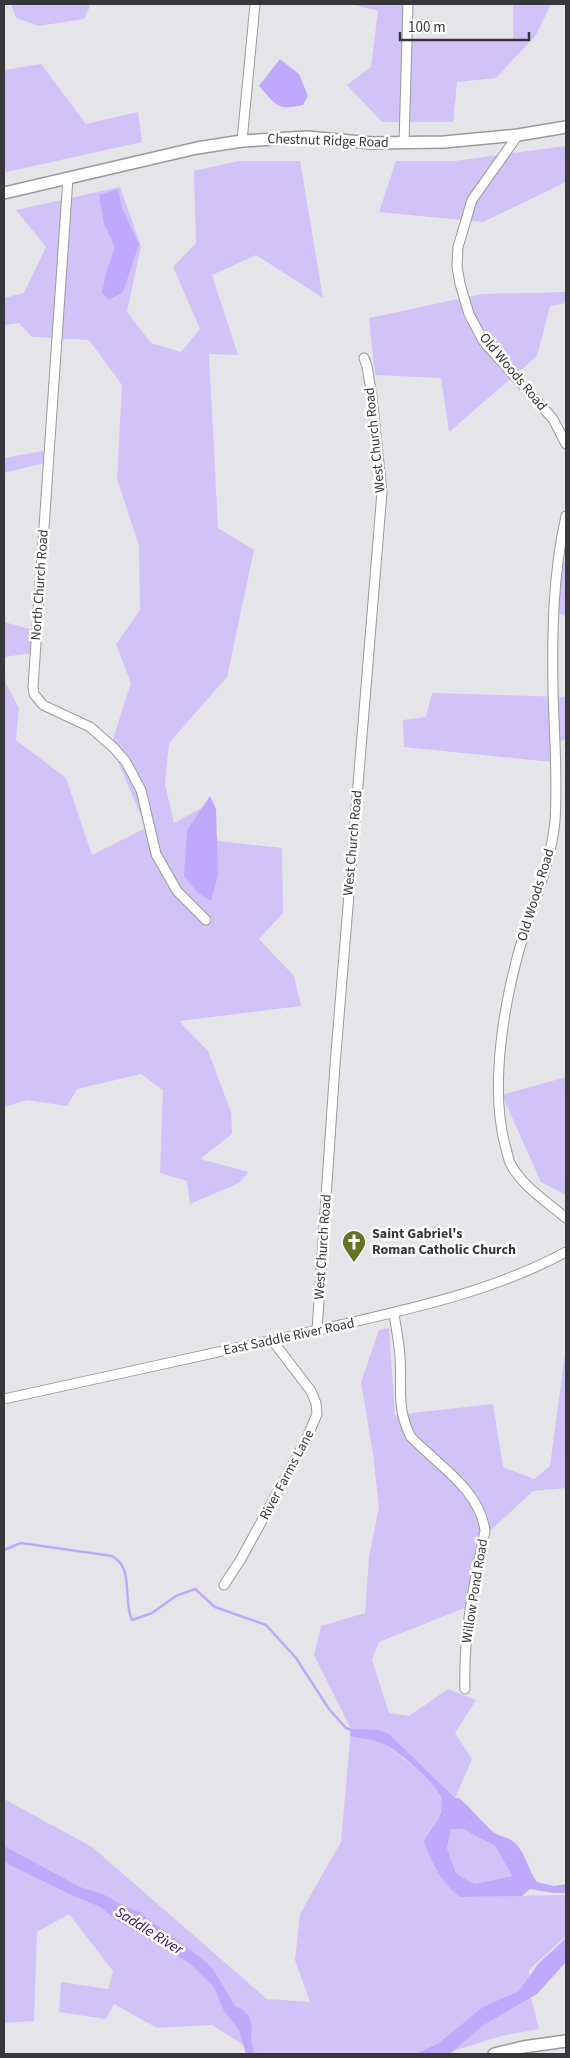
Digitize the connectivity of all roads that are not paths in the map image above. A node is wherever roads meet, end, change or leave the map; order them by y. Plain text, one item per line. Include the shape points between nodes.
1 (255, 4) edge
2 (408, 4) edge
3 (566, 127) edge
4 (518, 135) junction
5 (242, 141) junction
6 (404, 143) junction
7 (68, 178) junction
8 (4, 193) edge
9 (364, 358) dead end
10 (566, 444) edge
11 (566, 516) edge
12 (206, 920) dead end
13 (566, 1218) edge
14 (566, 1252) edge
15 (394, 1314) junction
16 (317, 1330) junction
17 (272, 1340) junction
18 (4, 1399) edge
19 (224, 1585) dead end
20 (465, 1689) dead end
21 (566, 2041) edge
22 (494, 2054) edge

1 - 5 street
2 - 6 street
3 - 4 main road, Chestnut Ridge Road
4 - 6 main road, Chestnut Ridge Road
4 - 10 street, Old Woods Road via 472,200 458,247 457,266 469,314 484,342 553,419
5 - 6 main road, Chestnut Ridge Road via 307,137
5 - 7 main road, Chestnut Ridge Road via 197,148
7 - 8 main road, Chestnut Ridge Road
7 - 12 street, North Church Road via 34,694 44,705 90,727 126,762 141,790 156,854 177,890
9 - 16 street, West Church Road via 371,389 382,492 335,1065
11 - 13 street, Old Woods Road via 559,547 553,617 556,776 553,839 540,890 516,959 502,1036 498,1088 502,1134 510,1162 531,1188
14 - 15 street, East Saddle River Road via 502,1281
15 - 16 street, East Saddle River Road
15 - 20 street, Willow Pond Road via 400,1356 400,1402 406,1427 411,1437 471,1495 484,1520 485,1531 468,1612
16 - 17 street, East Saddle River Road
17 - 18 street, East Saddle River Road
17 - 19 street, River Farms Lane via 311,1391 316,1414 302,1448
21 - 22 main road

